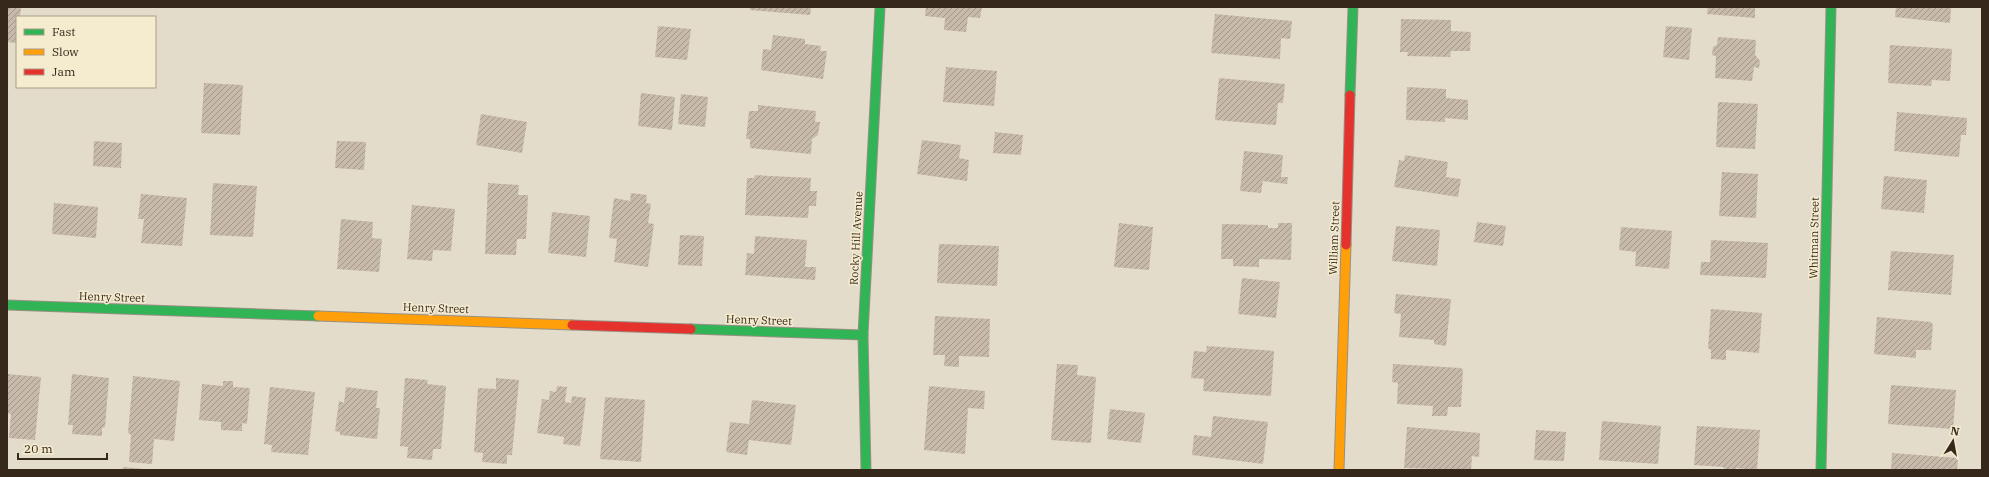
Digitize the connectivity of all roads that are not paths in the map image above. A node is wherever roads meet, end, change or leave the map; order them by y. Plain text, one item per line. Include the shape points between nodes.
1 (880, 7) edge
2 (1353, 7) edge
3 (1831, 7) edge
4 (7, 305) edge
5 (863, 335) junction
6 (866, 470) edge
7 (1339, 470) edge
8 (1821, 470) edge

1 - 5 street, Rocky Hill Avenue
2 - 7 street, William Street
3 - 8 street, Whitman Street
4 - 5 street, Henry Street
5 - 6 street, Rocky Hill Avenue

